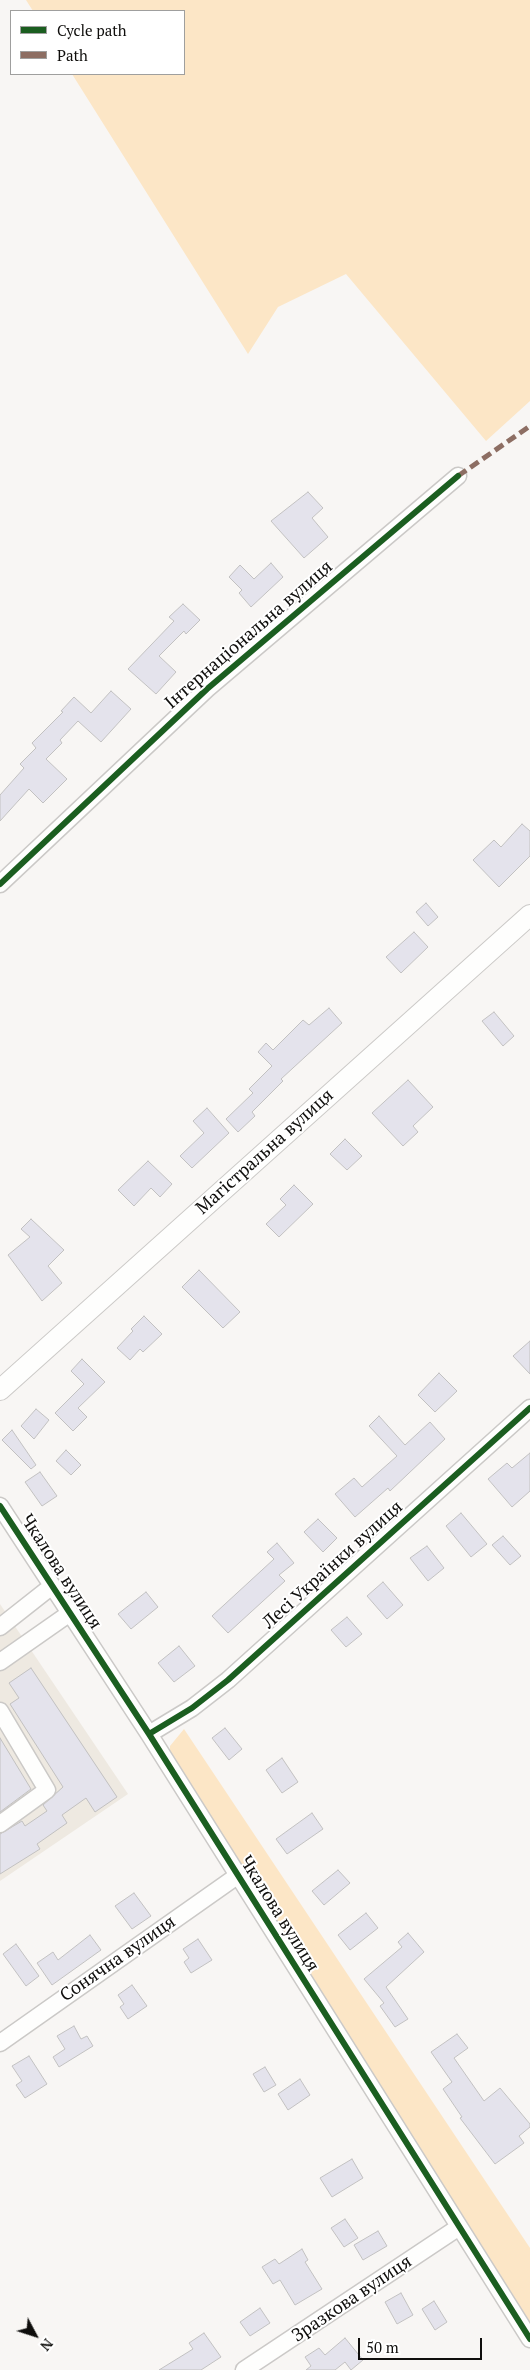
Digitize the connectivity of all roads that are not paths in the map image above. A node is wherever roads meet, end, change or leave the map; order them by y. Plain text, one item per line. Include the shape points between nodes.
1 (458, 476) dead end
2 (0, 884) edge
3 (530, 914) edge
4 (0, 1390) edge
5 (530, 1408) edge
6 (0, 1506) edge
7 (52, 1586) junction
8 (70, 1613) junction
9 (0, 1627) edge
10 (0, 1662) edge
11 (0, 1711) edge
12 (149, 1734) junction
13 (0, 1824) edge
14 (237, 1876) junction
15 (0, 2043) edge
16 (459, 2227) junction
17 (530, 2338) edge
18 (244, 2370) edge

1 - 2 street, Інтернаціональна вулиця via 207,689
3 - 4 main road, Магістральна вулиця
5 - 12 street, Лесі Українки вулиця via 228,1680 192,1708
6 - 7 street, Чкалова вулиця
7 - 8 street, Чкалова вулиця
7 - 9 street
8 - 10 street
8 - 12 street, Чкалова вулиця
11 - 13 street via 47,1790
12 - 14 street, Чкалова вулиця
14 - 15 street, Сонячна вулиця
14 - 16 street, Чкалова вулиця
16 - 17 street, Чкалова вулиця
16 - 18 street, Зразкова вулиця

